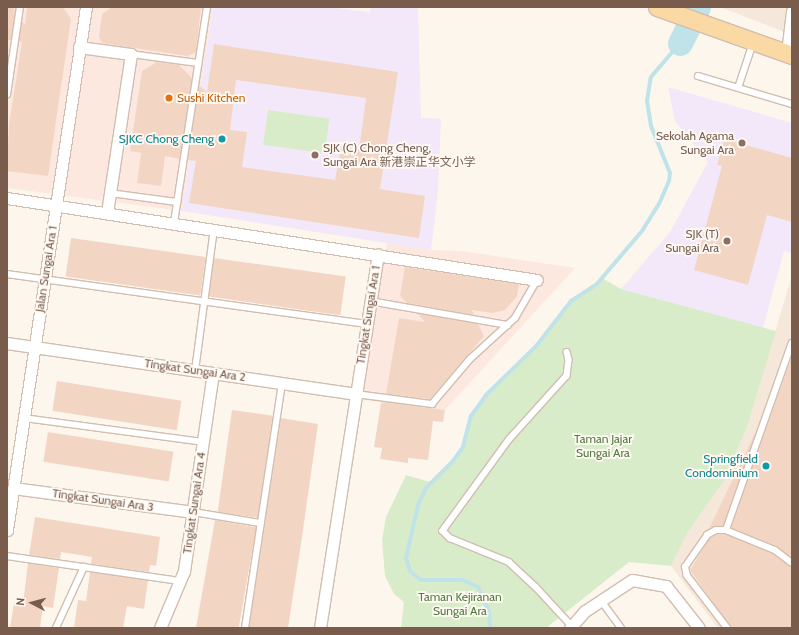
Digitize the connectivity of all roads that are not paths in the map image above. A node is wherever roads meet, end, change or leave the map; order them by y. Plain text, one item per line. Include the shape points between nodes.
1 (20, 7) edge
2 (86, 7) edge
3 (206, 7) edge
4 (660, 8) edge
5 (792, 11) edge
6 (754, 42) junction
7 (79, 47) junction
8 (131, 54) junction
9 (790, 54) edge
10 (198, 63) junction
11 (698, 76) dead end
12 (738, 88) junction
13 (7, 95) edge
14 (792, 104) edge
15 (110, 193) junction
16 (7, 198) edge
17 (177, 202) junction
18 (55, 205) junction
19 (107, 213) junction
20 (174, 223) junction
21 (214, 229) junction
22 (378, 254) junction
23 (7, 274) edge
24 (44, 280) junction
25 (537, 280) joint
26 (370, 301) junction
27 (205, 302) junction
28 (367, 324) junction
29 (508, 325) junction
30 (7, 343) edge
31 (792, 343) edge
32 (34, 347) junction
33 (567, 352) dead end
34 (196, 370) junction
35 (213, 373) junction
36 (282, 383) junction
37 (356, 394) junction
38 (24, 418) junction
39 (203, 442) junction
40 (13, 488) junction
41 (193, 512) junction
42 (260, 523) junction
43 (7, 530) edge
44 (726, 530) junction
45 (7, 556) edge
46 (792, 563) edge
47 (84, 567) junction
48 (182, 581) junction
49 (601, 600) junction
50 (571, 627) edge
51 (56, 628) edge
52 (160, 628) edge
53 (245, 628) edge
54 (320, 628) edge
55 (621, 628) edge
56 (698, 628) edge
57 (727, 628) edge

1 - 13 lane
2 - 7 street, Jalan Sungai Ara 1
3 - 10 lane
4 - 6 main road
5 - 9 street
6 - 9 main road
6 - 12 lane
7 - 8 street
7 - 18 street, Jalan Sungai Ara 1
8 - 10 lane
8 - 15 street
10 - 17 lane
11 - 12 lane
12 - 14 lane
15 - 17 lane
15 - 19 street
16 - 18 street, Tingkat Sungai Ara 1
17 - 20 lane
18 - 19 street, Tingkat Sungai Ara 1
18 - 24 street, Jalan Sungai Ara 1
19 - 20 street, Tingkat Sungai Ara 1
20 - 21 street, Tingkat Sungai Ara 1
21 - 22 street, Tingkat Sungai Ara 1
21 - 27 lane
22 - 25 street
22 - 26 street, Tingkat Sungai Ara 1
23 - 24 lane
24 - 27 lane
24 - 32 street, Jalan Sungai Ara 1
25 - 29 lane
26 - 28 street, Tingkat Sungai Ara 1
26 - 29 lane
27 - 28 lane
27 - 34 lane
28 - 37 street, Tingkat Sungai Ara 1
29 - 37 lane via 470,359 432,404
30 - 32 street, Tingkat Sungai Ara 2
31 - 44 lane
32 - 34 street, Tingkat Sungai Ara 2
32 - 38 street, Jalan Sungai Ara 1
33 - 50 lane via 569,360 566,376 510,439 443,531 450,538 513,565
34 - 35 street, Tingkat Sungai Ara 2
35 - 36 street, Tingkat Sungai Ara 2
35 - 39 street, Tingkat Sungai Ara 4
36 - 37 street, Tingkat Sungai Ara 2
36 - 42 lane
37 - 54 street, Tingkat Sungai Ara 1
38 - 39 lane
38 - 40 street, Jalan Sungai Ara 1
39 - 41 street, Tingkat Sungai Ara 4
40 - 41 street, Tingkat Sungai Ara 3
40 - 43 street, Jalan Sungai Ara 1
41 - 42 lane
41 - 48 street, Tingkat Sungai Ara 4
42 - 53 lane
44 - 46 lane via 775,550
44 - 57 lane via 716,530 707,535 685,567 687,576
45 - 47 lane
47 - 48 lane
47 - 51 lane
48 - 52 street, Tingkat Sungai Ara 4
49 - 50 street via 585,611
49 - 55 lane
49 - 56 street via 632,580 666,586

